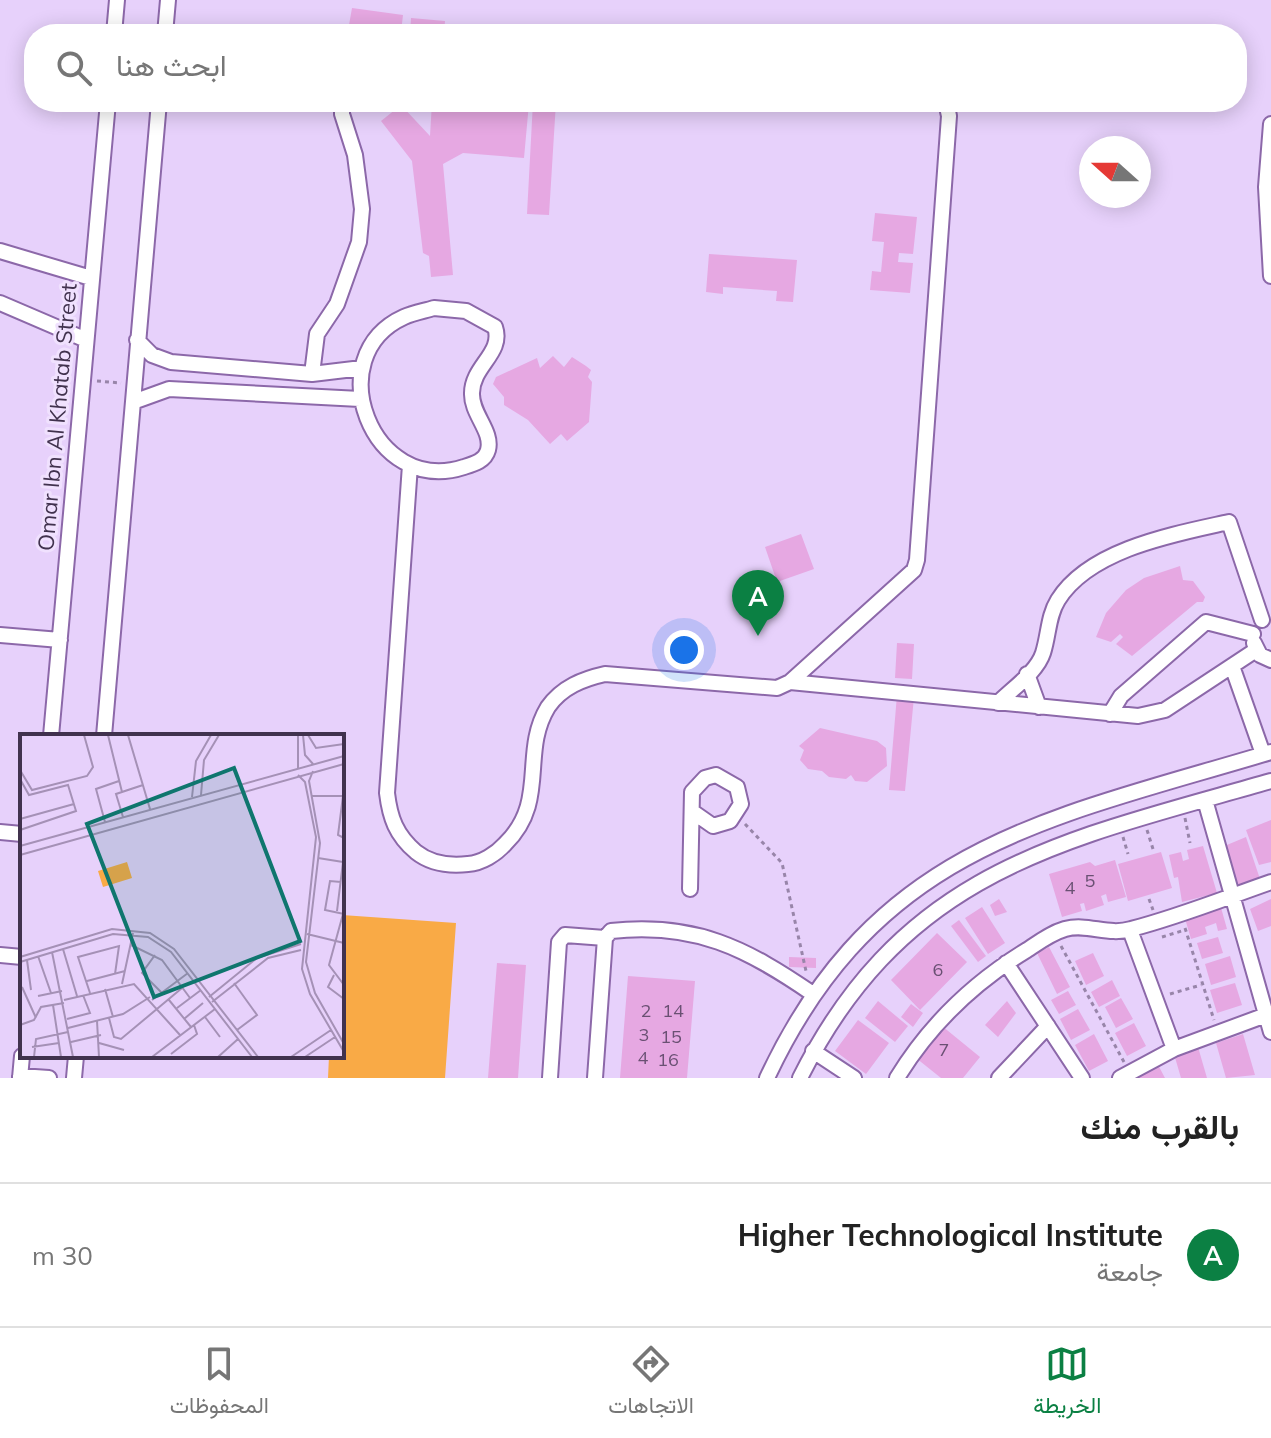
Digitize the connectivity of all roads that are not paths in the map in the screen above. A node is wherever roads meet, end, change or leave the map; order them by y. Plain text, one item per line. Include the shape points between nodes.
1 (117, 0) edge
2 (168, 0) edge
3 (115, 24) edge
4 (166, 24) edge
5 (107, 112) edge
6 (158, 112) edge
7 (344, 112) edge
8 (948, 112) edge
9 (1271, 124) edge
10 (0, 251) edge
11 (1271, 276) edge
12 (91, 278) junction
13 (0, 303) edge
14 (84, 339) junction
15 (137, 340) junction
16 (362, 368) junction
17 (312, 374) junction
18 (360, 399) junction
19 (133, 402) junction
20 (410, 465) junction
21 (1266, 618) edge
22 (1253, 634) junction
23 (0, 635) edge
24 (60, 640) junction
25 (1256, 650) junction
26 (1271, 660) edge
27 (1232, 666) junction
28 (1027, 674) junction
29 (790, 682) junction
30 (998, 703) junction
31 (1039, 707) junction
32 (1110, 714) junction
33 (51, 734) edge
34 (104, 734) edge
35 (1267, 753) edge
36 (1271, 781) edge
37 (1205, 800) junction
38 (693, 812) junction
39 (0, 832) edge
40 (20, 834) edge
41 (1271, 882) edge
42 (690, 889) dead end
43 (1232, 896) junction
44 (1130, 930) junction
45 (605, 938) junction
46 (0, 955) edge
47 (20, 957) edge
48 (1006, 963) junction
49 (813, 994) junction
50 (1266, 1015) junction
51 (1048, 1026) junction
52 (1271, 1032) edge
53 (1174, 1049) junction
54 (813, 1051) junction
55 (76, 1058) edge
56 (1125, 1075) edge
57 (20, 1077) edge
58 (49, 1078) edge
59 (74, 1078) edge
60 (550, 1078) edge
61 (595, 1078) edge
62 (767, 1078) edge
63 (800, 1078) edge
64 (854, 1078) edge
65 (897, 1078) edge
66 (999, 1078) edge
67 (1082, 1078) edge

1 - 3 street
2 - 4 street
5 - 12 street, Omar Ibn Al Khatab Street
6 - 15 street
7 - 17 street via 362,209 359,242 337,304 317,334
8 - 29 street via 917,560 907,578
9 - 11 street via 1266,187
10 - 12 street
12 - 14 street, Omar Ibn Al Khatab Street
13 - 14 street
14 - 24 street, Omar Ibn Al Khatab Street
15 - 17 street via 161,360
15 - 19 street
16 - 17 street
16 - 18 street
16 - 20 street via 377,339 402,317 434,308 466,311 495,327 497,344 471,391 478,422 488,435 485,457 455,470
18 - 19 street via 169,389
18 - 20 street via 369,426 386,449
19 - 34 street
20 - 29 street via 387,793 391,819 403,841 423,857 447,866 473,864 496,854 515,835 534,788 540,721 566,688 605,674 763,688
21 - 22 street
21 - 28 street via 1229,522 1186,531 1124,552 1073,582 1053,608 1043,654
22 - 25 street
22 - 32 street via 1206,622 1121,696
23 - 24 street
24 - 33 street, Omar Ibn Al Khatab Street
25 - 26 street
25 - 27 street
27 - 32 street via 1157,713
27 - 35 street
28 - 30 street
28 - 31 street
29 - 30 street
30 - 31 street
31 - 32 street
35 - 49 street via 1026,827 954,862 860,937
36 - 37 street
37 - 43 street
37 - 54 street via 1028,856 971,885 920,922 874,966
38 - 38 street via 697,783 716,775 737,787 741,804 730,821 713,826
38 - 42 street
39 - 40 street
41 - 43 street
43 - 44 street
43 - 50 street
44 - 48 street via 1088,926 1054,933
44 - 53 street
45 - 49 street via 614,930 705,936 746,951
45 - 60 street via 565,935 559,942
45 - 61 street
46 - 47 street
48 - 51 street
48 - 65 street via 957,1000
49 - 62 street
50 - 52 street
50 - 53 street
51 - 66 street
51 - 67 street
53 - 56 street
54 - 63 street
54 - 64 street
55 - 59 street
57 - 58 street

